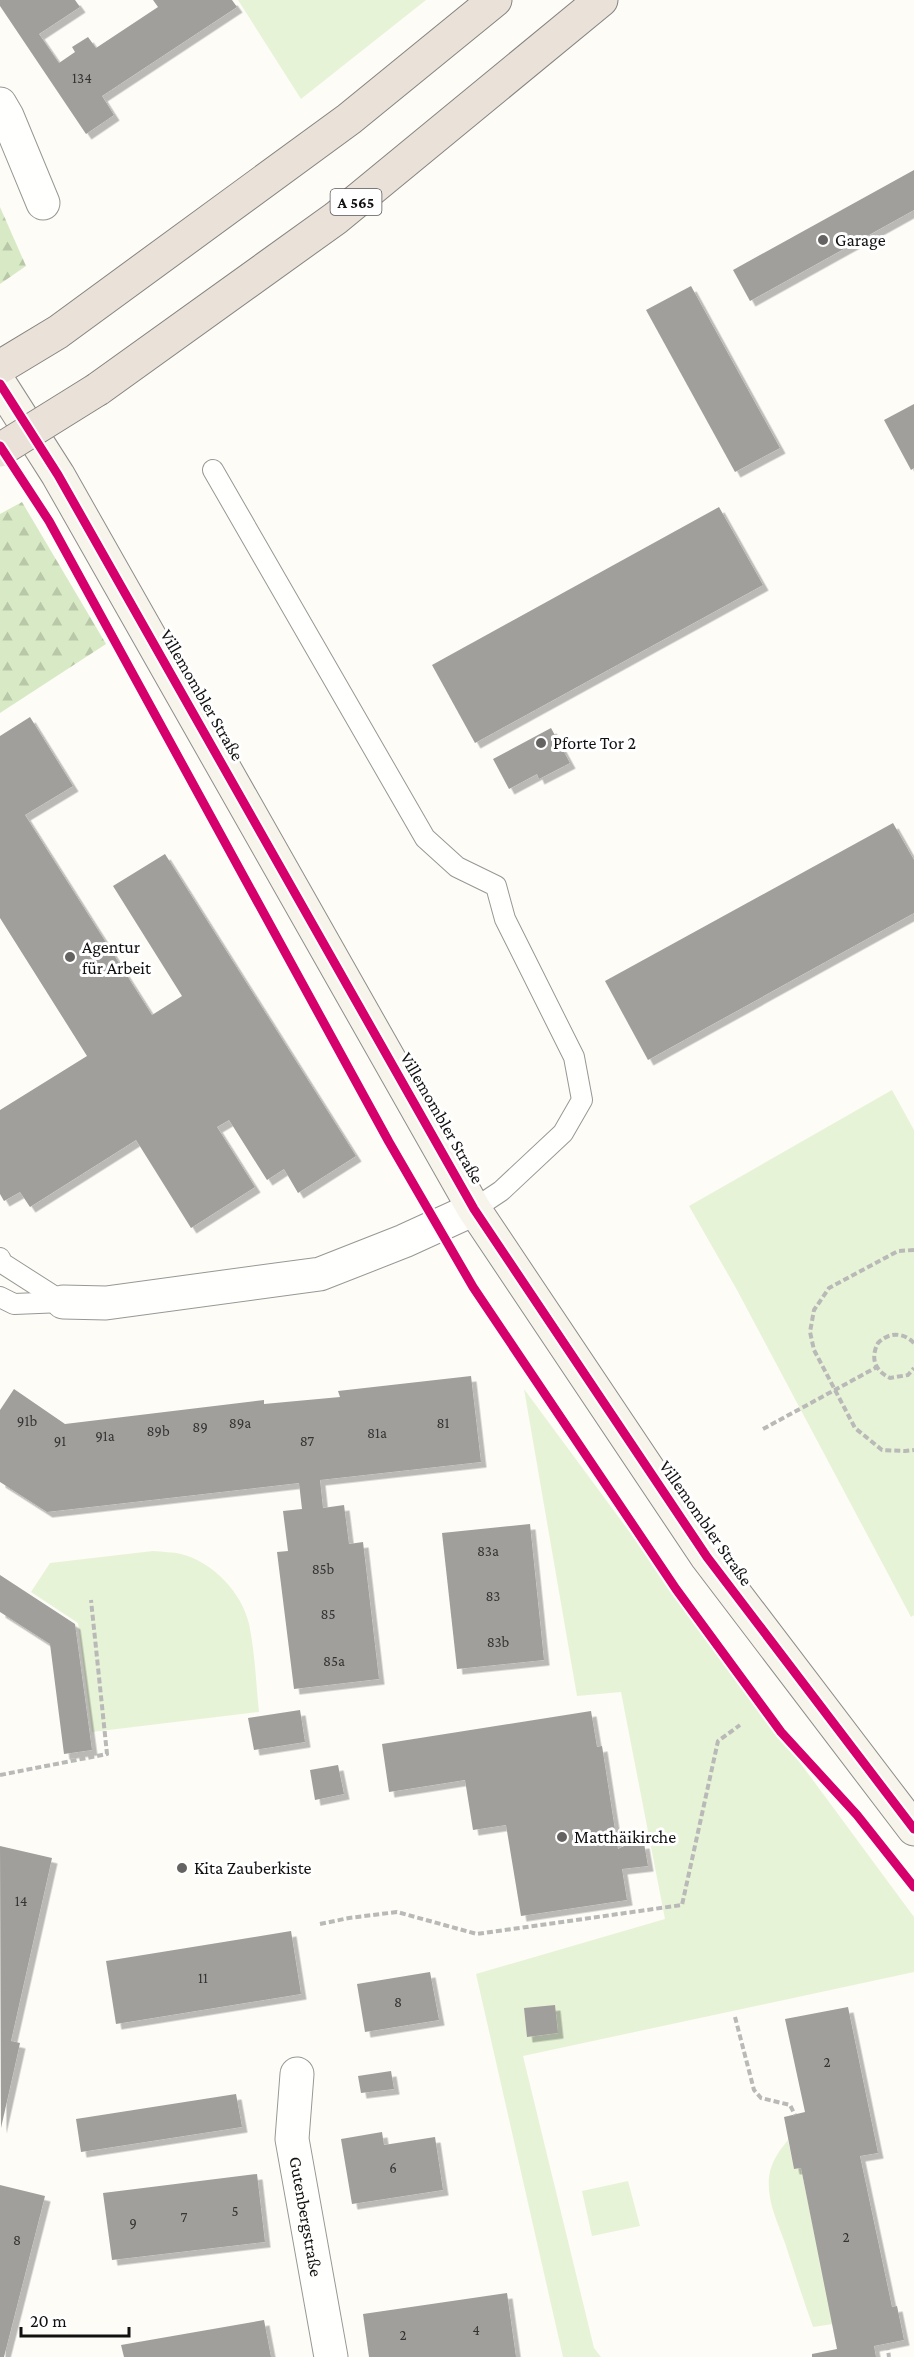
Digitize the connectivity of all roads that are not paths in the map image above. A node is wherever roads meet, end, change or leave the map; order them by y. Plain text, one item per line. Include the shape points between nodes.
1 (495, 0) edge
2 (601, 0) edge
3 (0, 104) edge
4 (43, 203) dead end
5 (0, 367) edge
6 (0, 384) edge
7 (0, 450) edge
8 (213, 470) dead end
9 (474, 1209) junction
10 (0, 1258) edge
11 (0, 1297) edge
12 (63, 1302) junction
13 (914, 1829) edge
14 (297, 2074) dead end
15 (331, 2357) edge

1 - 5 highway via 349,118 57,332
2 - 7 highway, A 565, bridge via 336,218 98,389
3 - 4 street
6 - 9 street, Villemombler Straße via 58,475
8 - 9 lane via 425,838 457,867 496,886 505,919 574,1057 582,1100 563,1132 501,1191
9 - 12 street, Villemombler Straße via 320,1274 106,1303
9 - 13 street, Villemombler Straße via 706,1557
10 - 12 lane
11 - 12 lane, Villemombler Straße via 14,1304
14 - 15 street, Gutenbergstraße via 292,2139

